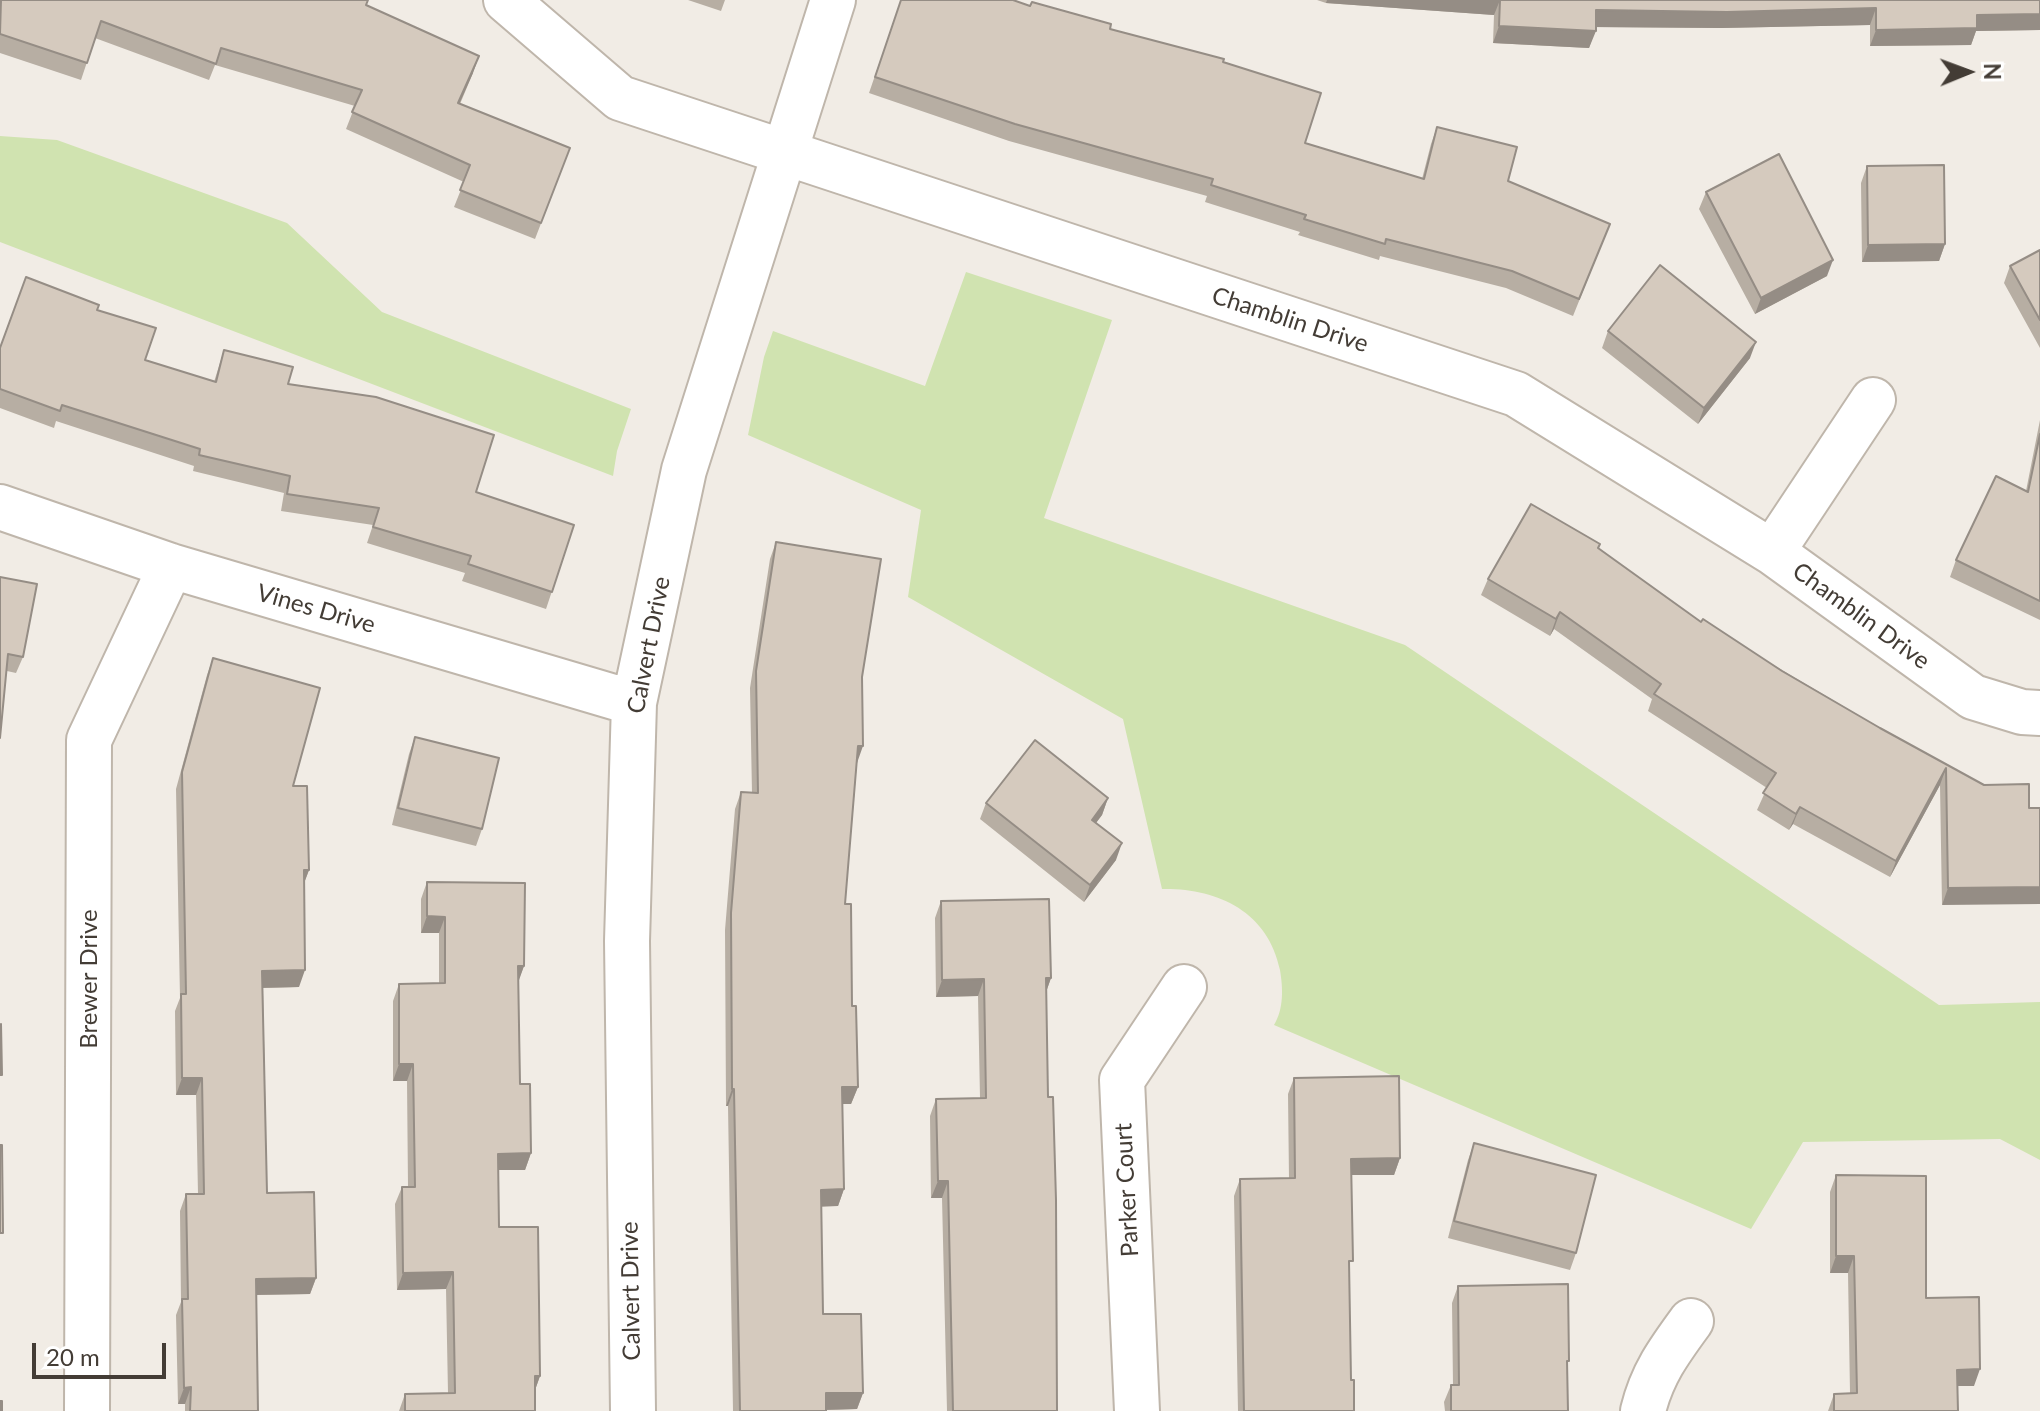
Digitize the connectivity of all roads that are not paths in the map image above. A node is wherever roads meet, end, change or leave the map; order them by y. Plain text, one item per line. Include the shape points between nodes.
1 (506, 0) edge
2 (833, 0) edge
3 (786, 153) junction
4 (1873, 400) dead end
5 (0, 507) edge
6 (1772, 552) junction
7 (171, 566) junction
8 (634, 703) junction
9 (2040, 713) edge
10 (1184, 987) dead end
11 (1691, 1321) dead end
12 (87, 1411) edge
13 (633, 1411) edge
14 (1137, 1411) edge
15 (1643, 1411) edge

1 - 3 street, Chamblin Drive via 620,98
2 - 3 street, Calvert Drive
3 - 6 street, Chamblin Drive via 1516,394
3 - 8 street, Calvert Drive via 684,470
4 - 6 street
5 - 7 street, Vines Drive
6 - 9 street, Chamblin Drive via 1973,697
7 - 8 street, Vines Drive
7 - 12 street, Brewer Drive via 89,740
8 - 13 street, Calvert Drive via 627,941
10 - 14 street, Parker Court via 1122,1080
11 - 15 street via 1650,1384

